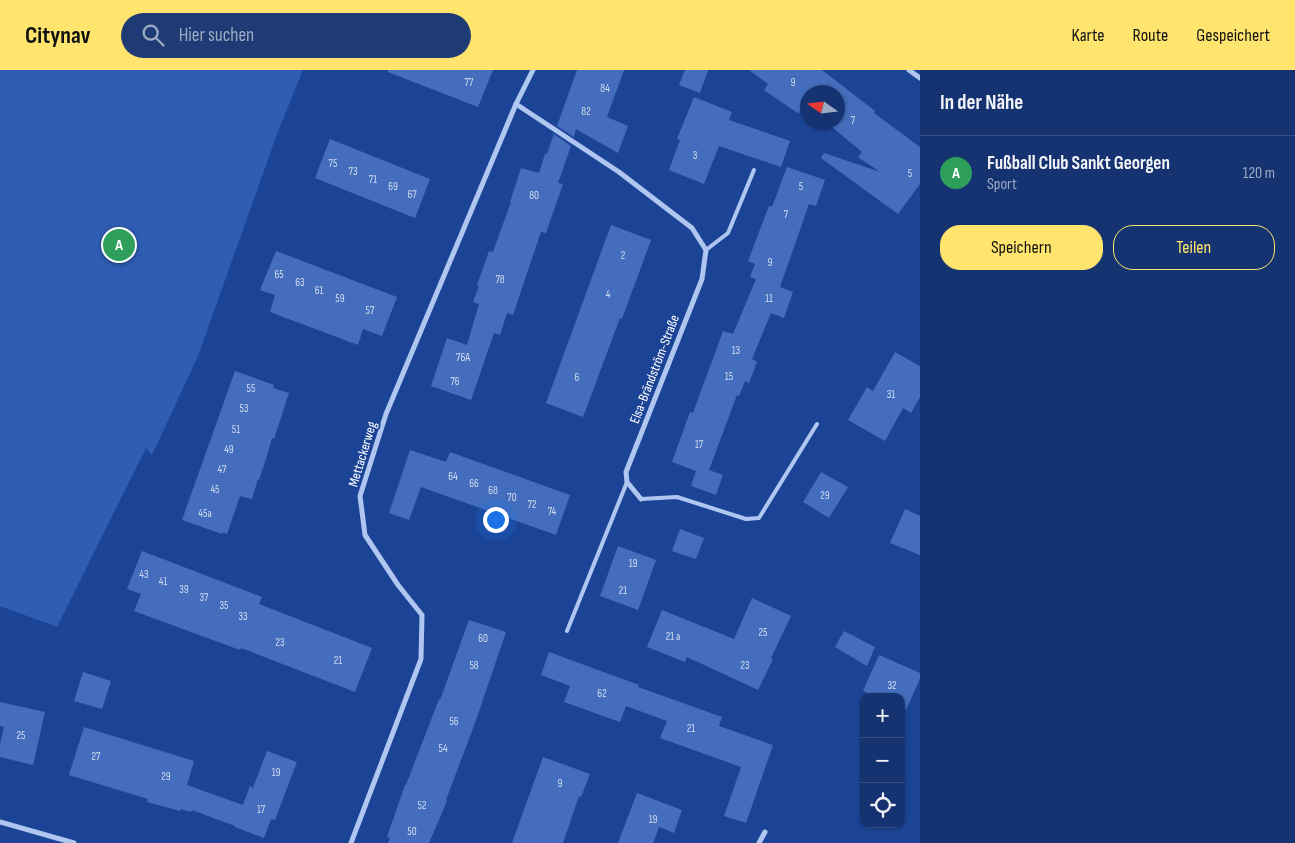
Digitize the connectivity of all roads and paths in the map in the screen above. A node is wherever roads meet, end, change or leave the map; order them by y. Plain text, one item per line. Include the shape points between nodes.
1 (533, 70) edge
2 (909, 70) edge
3 (920, 78) edge
4 (516, 104) junction
5 (754, 170) dead end
6 (706, 250) junction
7 (817, 424) dead end
8 (627, 482) junction
9 (641, 499) joint
10 (567, 631) dead end
11 (0, 822) edge
12 (766, 832) dead end
13 (74, 843) edge
14 (351, 843) edge
15 (759, 843) edge

1 - 4 street, Mettackerweg
2 - 3 street
4 - 6 street via 619,172 692,228
4 - 14 street, Mettackerweg via 386,414 360,496 365,535 422,615 421,659
5 - 6 lane via 728,233
6 - 8 street, Elsa-Brändström-Straße via 702,279 626,472
7 - 9 lane via 759,518 746,519 677,497
8 - 9 street
8 - 10 lane
11 - 13 street
12 - 15 street

